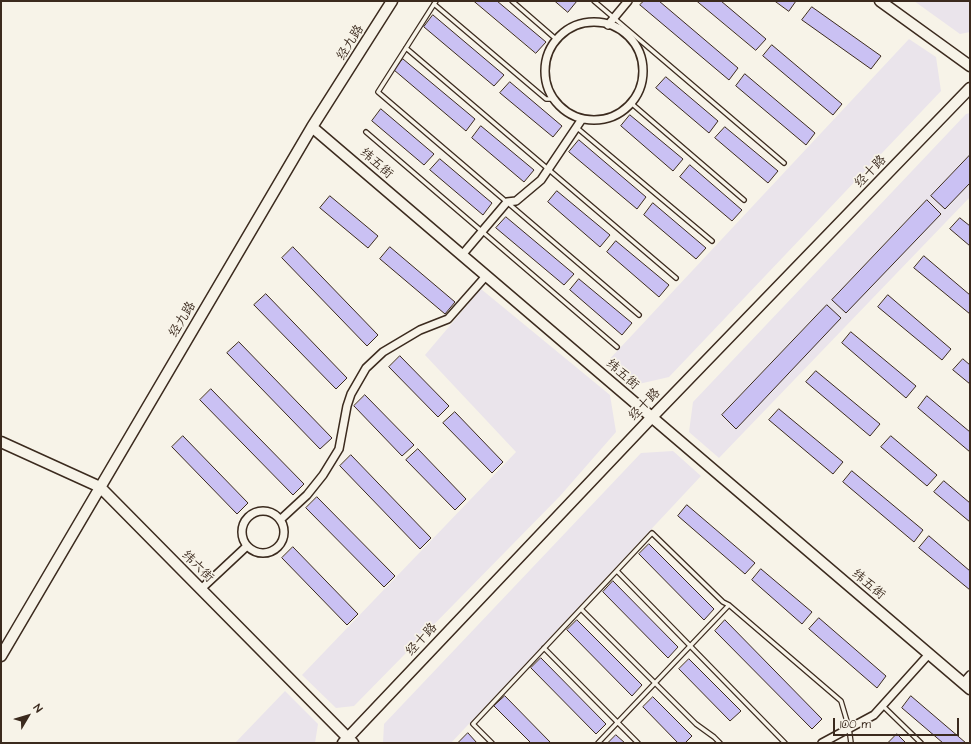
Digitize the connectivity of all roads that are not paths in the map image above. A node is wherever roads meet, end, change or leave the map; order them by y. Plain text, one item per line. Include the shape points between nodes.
1 (392, 1) edge
2 (512, 1) edge
3 (594, 1) edge
4 (628, 1) edge
5 (880, 1) edge
6 (435, 2) edge
7 (613, 17) junction
8 (608, 25) junction
9 (557, 40) junction
10 (406, 48) junction
11 (970, 66) edge
12 (970, 88) edge
13 (554, 99) junction
14 (631, 103) junction
15 (582, 119) junction
16 (312, 127) junction
17 (576, 127) junction
18 (366, 132) dead end
19 (784, 163) dead end
20 (548, 170) junction
21 (744, 200) dead end
22 (507, 202) junction
23 (482, 231) junction
24 (712, 241) dead end
25 (462, 255) junction
26 (486, 276) junction
27 (676, 278) dead end
28 (640, 315) dead end
29 (617, 347) dead end
30 (652, 417) junction
31 (1, 442) edge
32 (100, 487) junction
33 (280, 520) junction
34 (247, 546) junction
35 (617, 571) junction
36 (201, 589) junction
37 (729, 605) junction
38 (581, 609) junction
39 (544, 648) junction
40 (929, 654) junction
41 (1, 656) edge
42 (968, 682) edge
43 (883, 705) junction
44 (849, 728) junction
45 (348, 741) edge
46 (492, 743) edge
47 (598, 743) edge
48 (638, 743) edge
49 (720, 743) edge
50 (786, 743) edge
51 (822, 743) edge
52 (851, 743) edge
53 (921, 743) edge

1 - 16 street, 经九路
2 - 9 lane
3 - 7 lane
4 - 7 street
5 - 11 street
6 - 10 lane
6 - 13 lane via 546,99
7 - 8 street
7 - 19 lane
8 - 9 street via 582,24 570,29
8 - 14 street via 626,34 640,56 643,69 642,83
9 - 13 street via 549,54 546,67 548,87
10 - 20 lane
10 - 22 lane via 378,92
12 - 30 street, 经十路
13 - 15 street via 568,112
14 - 15 street via 619,114 606,119
14 - 21 lane
15 - 17 street
16 - 25 street, 纬五街
16 - 32 street, 经九路
17 - 20 street
17 - 24 lane
18 - 23 lane
20 - 22 street via 541,180 516,201
20 - 27 lane
22 - 23 street
22 - 28 lane
23 - 25 street
23 - 29 lane
25 - 26 street, 纬五街
26 - 30 street, 纬五街
26 - 33 street via 448,319 420,330 383,352 366,368 347,406 339,449 307,495
30 - 40 street, 纬五街
30 - 45 street, 经十路
31 - 32 street, 纬六街
32 - 36 street, 纬六街
32 - 41 street, 经九路
33 - 34 street via 284,534 275,549 267,553 258,553
33 - 34 street via 274,514 265,511 248,516 243,524 242,533
34 - 36 street
35 - 37 lane via 652,533
35 - 38 lane
35 - 50 lane
36 - 45 street, 纬六街
37 - 44 lane via 840,701
37 - 47 lane
38 - 39 lane
38 - 49 lane via 696,724
39 - 46 lane via 473,724
39 - 48 lane
40 - 42 street, 纬五街
40 - 43 street
43 - 44 street via 874,715
43 - 53 lane
44 - 51 street
44 - 52 lane

